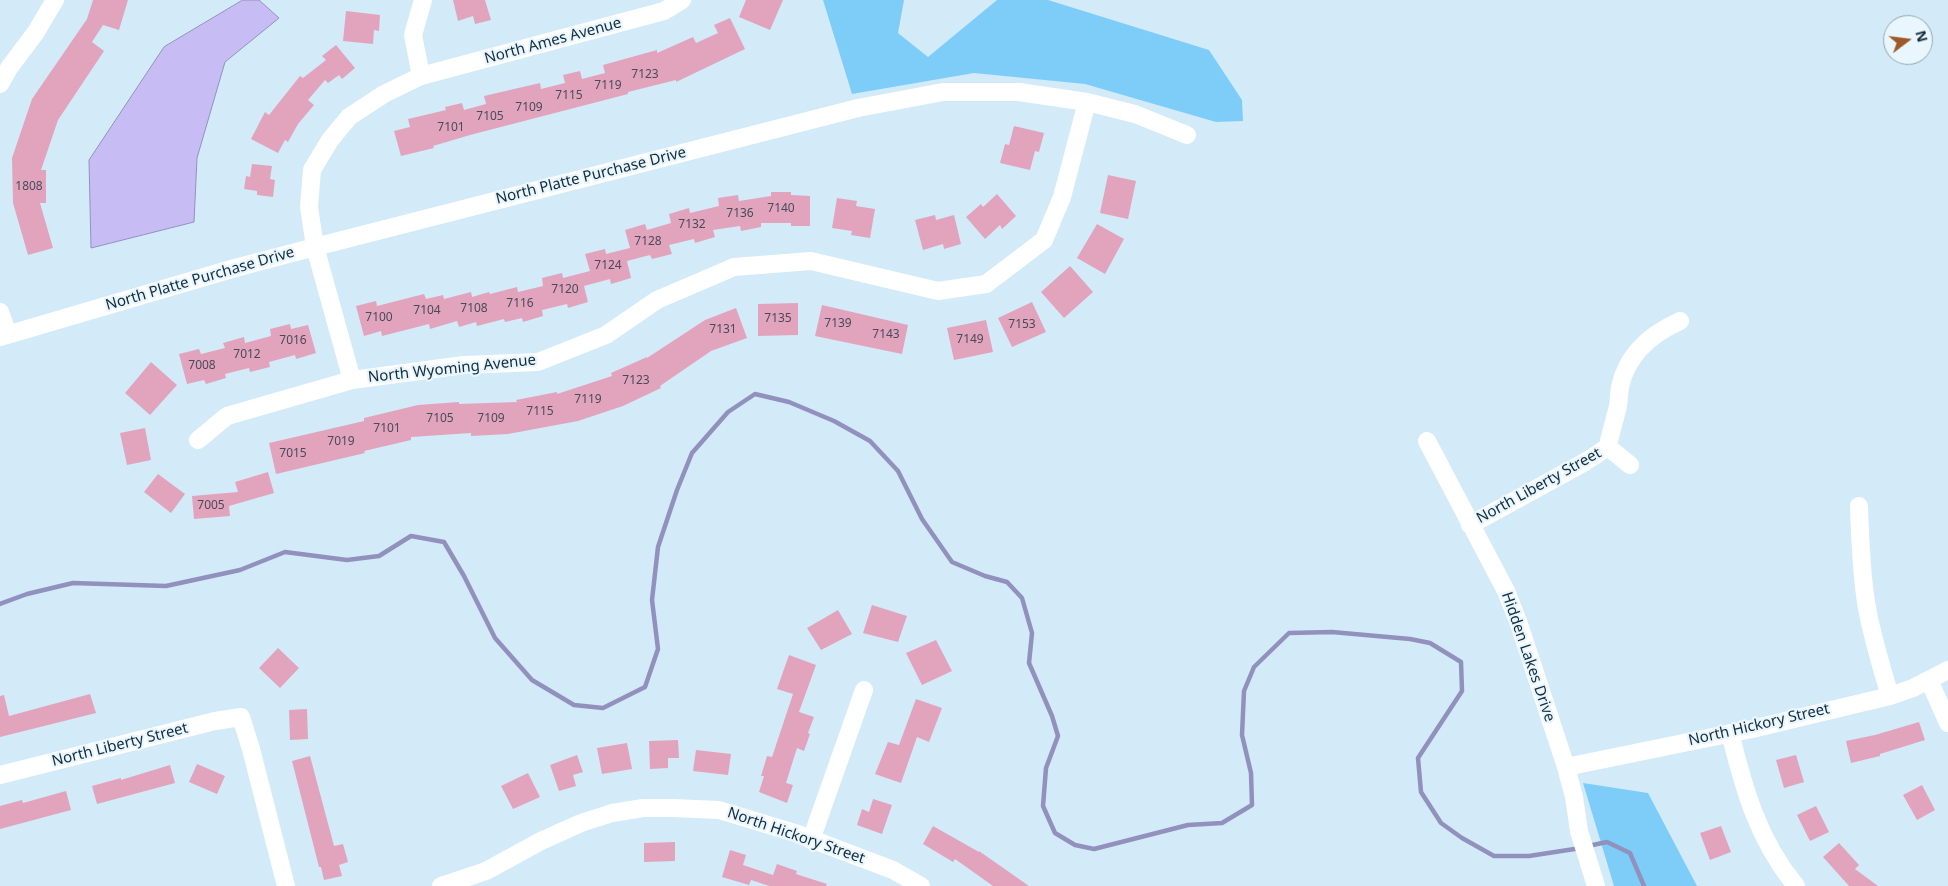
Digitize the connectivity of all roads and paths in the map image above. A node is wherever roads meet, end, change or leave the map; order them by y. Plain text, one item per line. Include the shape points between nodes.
1 (55, 0) edge
2 (424, 0) edge
3 (682, 0) edge
4 (421, 76) junction
5 (0, 84) edge
6 (1086, 102) junction
7 (1187, 135) dead end
8 (315, 247) junction
9 (0, 312) edge
10 (1680, 321) dead end
11 (4, 336) edge
12 (352, 380) junction
13 (198, 440) dead end
14 (1427, 441) dead end
15 (1608, 447) junction
16 (1630, 465) dead end
17 (1859, 506) dead end
18 (1470, 525) junction
19 (1948, 670) edge
20 (1929, 680) junction
21 (864, 690) dead end
22 (1890, 696) junction
23 (1948, 723) edge
24 (1730, 733) junction
25 (1566, 767) junction
26 (0, 775) edge
27 (812, 840) junction
28 (286, 886) edge
29 (441, 886) edge
30 (921, 886) edge
31 (1596, 886) edge
32 (1796, 886) edge

1 - 5 street
2 - 4 street via 413,35
3 - 4 street, North Ames Avenue via 664,11
4 - 8 street, North Ames Avenue via 384,94 349,117 330,140 312,170 309,207
6 - 7 street, North Platte Purchase Drive via 1135,114
6 - 8 street, North Platte Purchase Drive via 1018,92 942,92 858,108
6 - 12 street, North Wyoming Avenue via 1062,197 1044,240 986,284 938,291 812,261 734,267 657,300 606,335 538,362 464,365
8 - 11 street, North Platte Purchase Drive
8 - 12 street, North Ames Avenue
9 - 11 street
10 - 15 street, North Liberty Street via 1648,339 1626,368
12 - 13 street, North Wyoming Avenue via 227,416
14 - 18 street, Hidden Lakes Drive
15 - 16 street, North Liberty Street
15 - 18 street, North Liberty Street
17 - 22 street via 1866,604
18 - 25 street, Hidden Lakes Drive via 1506,591
19 - 20 street, North Hickory Street
20 - 22 street, North Hickory Street
20 - 23 street
21 - 27 street
22 - 24 street, North Hickory Street
24 - 25 street, North Hickory Street
24 - 32 street via 1745,793 1757,823 1772,852
25 - 31 street, Hidden Lakes Drive via 1578,831
26 - 28 street, North Liberty Street via 241,717
27 - 29 street, North Hickory Street via 719,810 643,808 581,823 486,871
27 - 30 street, North Hickory Street via 893,870

